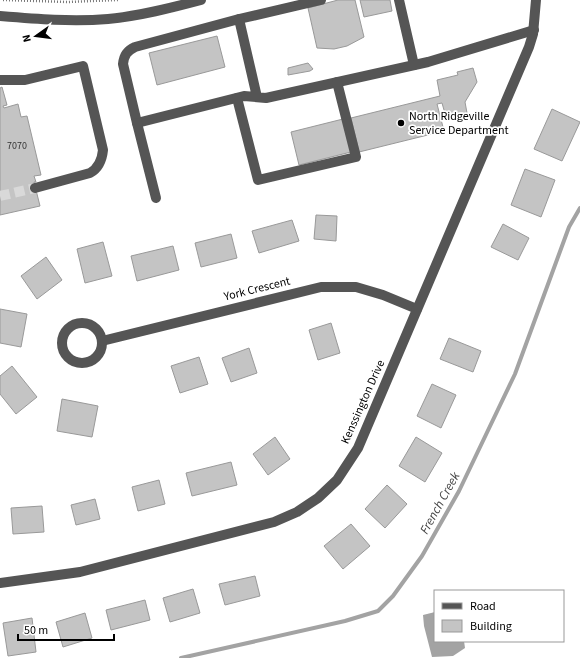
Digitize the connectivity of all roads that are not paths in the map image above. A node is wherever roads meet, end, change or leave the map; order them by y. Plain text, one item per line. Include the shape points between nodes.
1 (202, 0) edge
2 (321, 0) edge
3 (399, 0) edge
4 (536, 0) edge
5 (0, 16) edge
6 (239, 19) junction
7 (534, 30) junction
8 (414, 65) junction
9 (0, 80) edge
10 (337, 82) junction
11 (257, 97) junction
12 (237, 98) junction
13 (137, 123) junction
14 (35, 188) tunnel mouth
15 (156, 198) dead end
16 (417, 310) junction
17 (102, 341) junction
18 (0, 583) edge

1 - 5 street via 107,19 45,20
2 - 6 street
3 - 8 street
4 - 7 street, Kenssington Drive
6 - 11 street
6 - 13 street via 135,47 125,54 123,64
7 - 8 street
7 - 16 street, Kenssington Drive
8 - 10 street
9 - 14 street via 25,80 83,66 103,150 101,160 90,173
10 - 11 street via 266,98
10 - 12 street via 356,157 258,180
11 - 12 street
12 - 13 street
13 - 15 street
16 - 17 street, York Crescent via 383,295 356,287 321,287
16 - 18 street, Kenssington Drive via 352,459 337,480 308,505 286,518 262,526 80,572
17 - 17 street via 91,325 78,323 63,334 62,347 75,362 88,362 98,354

